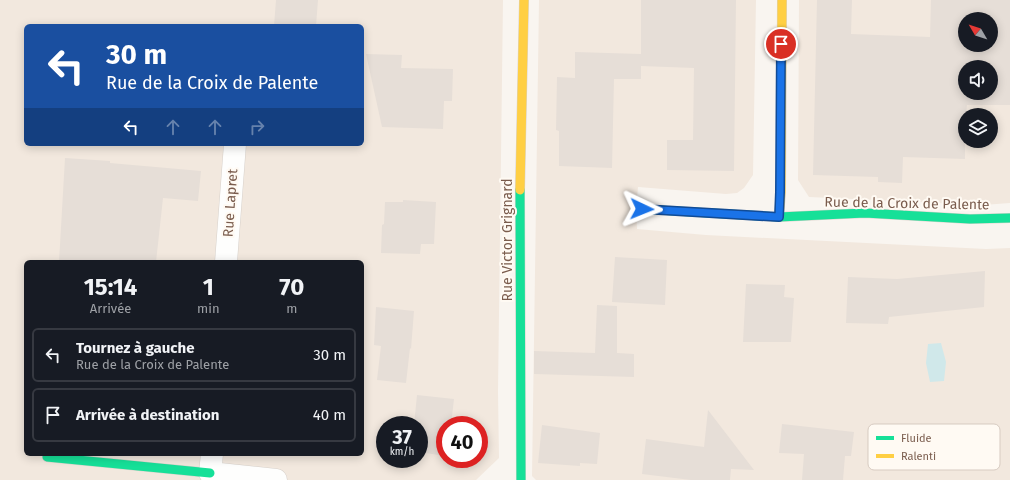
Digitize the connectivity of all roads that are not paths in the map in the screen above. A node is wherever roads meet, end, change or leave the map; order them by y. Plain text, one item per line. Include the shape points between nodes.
1 (524, 0) edge
2 (782, 0) edge
3 (235, 146) edge
4 (642, 209) dead end
5 (779, 217) junction
6 (1010, 218) edge
7 (226, 260) edge
8 (47, 457) dead end
9 (211, 463) edge
10 (276, 480) edge
11 (521, 480) edge

1 - 11 street, Rue Victor Grignard via 520,192
2 - 5 street
3 - 7 street, Rue Lapret
4 - 5 street, Rue de la Croix de Palente
5 - 6 street, Rue de la Croix de Palente via 865,214 970,219
8 - 9 street
9 - 10 street

